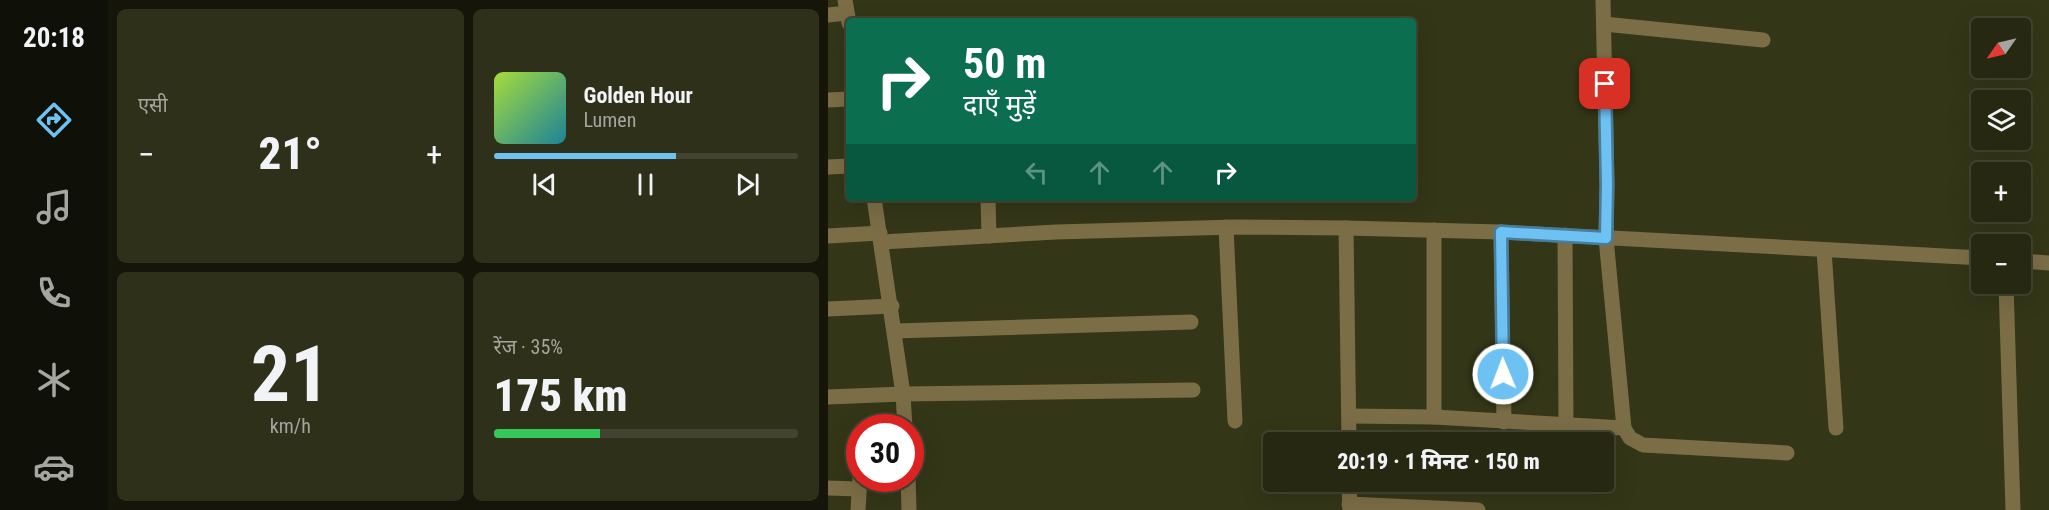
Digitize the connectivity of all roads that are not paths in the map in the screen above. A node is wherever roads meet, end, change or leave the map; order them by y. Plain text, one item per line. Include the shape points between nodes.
1 (1603, 0) edge
2 (847, 12) edge
3 (828, 15) edge
4 (1604, 24) junction
5 (1763, 40) dead end
6 (846, 99) edge
7 (828, 100) edge
8 (846, 166) edge
9 (828, 167) edge
10 (875, 201) edge
11 (988, 201) edge
12 (1226, 227) junction
13 (1346, 228) junction
14 (1434, 230) junction
15 (1501, 232) junction
16 (1564, 235) junction
17 (828, 236) edge
18 (989, 236) junction
19 (881, 238) junction
20 (1606, 238) junction
21 (1824, 250) junction
22 (1971, 257) edge
23 (2031, 262) edge
24 (2049, 263) edge
25 (2006, 294) edge
26 (892, 306) junction
27 (828, 309) edge
28 (1191, 322) dead end
29 (895, 331) junction
30 (1193, 390) dead end
31 (903, 394) junction
32 (828, 397) edge
33 (904, 414) edge
34 (1349, 416) junction
35 (1434, 417) junction
36 (1235, 421) dead end
37 (1504, 422) junction
38 (1566, 424) junction
39 (1624, 428) junction
40 (1836, 428) dead end
41 (1349, 432) edge
42 (1787, 453) dead end
43 (846, 486) edge
44 (828, 488) edge
45 (859, 492) edge
46 (908, 492) edge
47 (1349, 507) edge
48 (858, 510) edge
49 (909, 510) edge
50 (1478, 510) edge
51 (2013, 510) edge

1 - 4 street
2 - 3 street
4 - 5 street
4 - 20 street
6 - 7 street
8 - 9 street
10 - 19 street
11 - 18 street
12 - 13 street
12 - 18 street
12 - 36 street
13 - 14 street
13 - 34 street
14 - 15 street
14 - 35 street
15 - 16 street
15 - 37 street
16 - 20 street
16 - 38 street
17 - 19 street
18 - 19 street
19 - 26 street
20 - 21 street
20 - 39 street
21 - 22 street
21 - 40 street
23 - 24 street
25 - 51 street
26 - 27 street
26 - 29 street
28 - 29 street
29 - 31 street
30 - 31 street
31 - 32 street
31 - 33 street
34 - 35 street
34 - 41 street
35 - 37 street
37 - 38 street
38 - 39 street
39 - 42 street via 1630,438 1643,445
43 - 44 street
45 - 48 street
46 - 49 street
47 - 50 street

